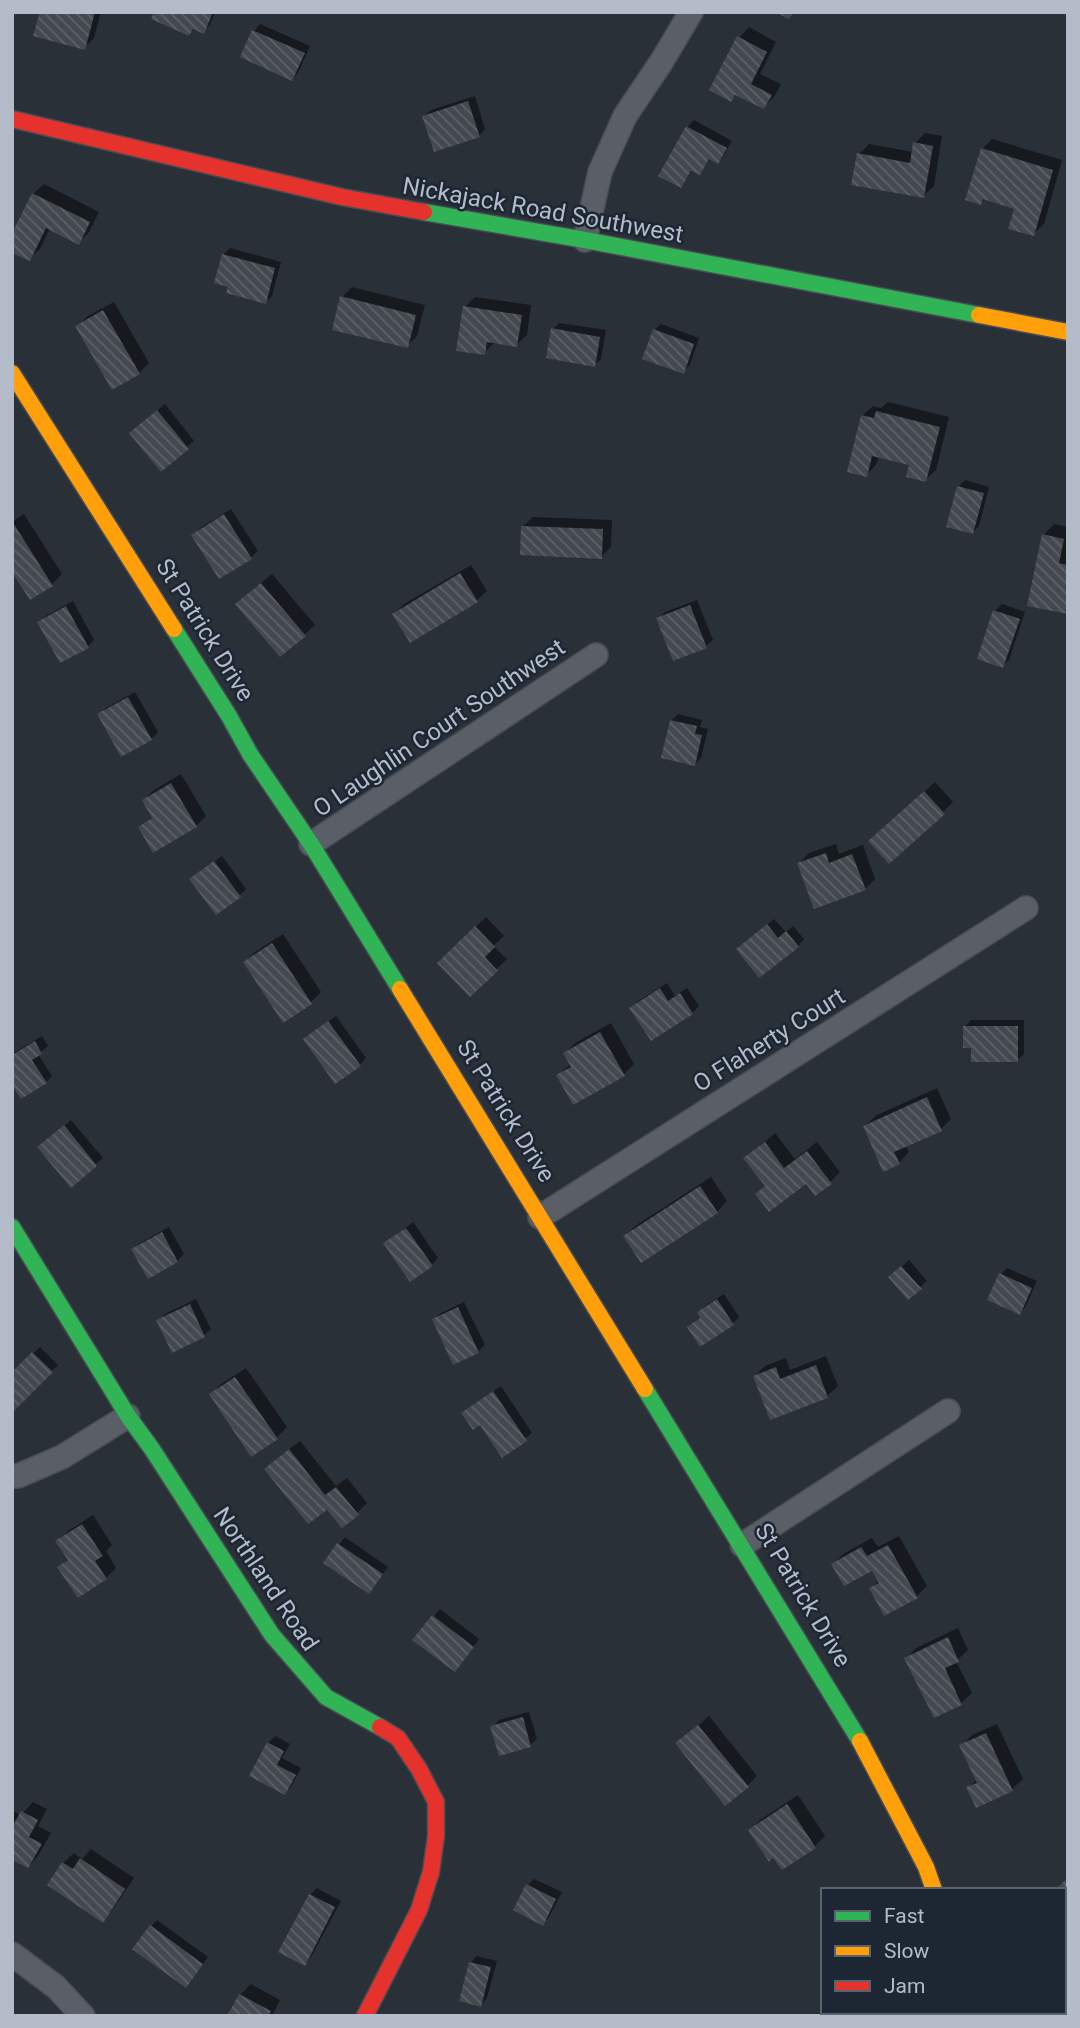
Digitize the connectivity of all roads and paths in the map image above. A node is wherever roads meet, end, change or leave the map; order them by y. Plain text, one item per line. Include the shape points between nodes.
1 (691, 12) edge
2 (12, 119) edge
3 (585, 240) junction
4 (1068, 332) edge
5 (12, 373) edge
6 (596, 655) dead end
7 (311, 844) junction
8 (1026, 908) dead end
9 (540, 1217) junction
10 (12, 1227) edge
11 (948, 1411) dead end
12 (128, 1416) junction
13 (12, 1476) edge
14 (742, 1545) junction
15 (933, 1888) edge
16 (12, 1954) edge
17 (83, 2016) edge
18 (365, 2016) edge

1 - 3 street via 625,116 600,172
2 - 3 street, Nickajack Road Southwest via 342,197
3 - 4 street, Nickajack Road Southwest
5 - 7 street, St Patrick Drive
6 - 7 street, O Laughlin Court Southwest
7 - 9 street, St Patrick Drive
8 - 9 street, O Flaherty Court
9 - 14 street, St Patrick Drive
10 - 12 street, Northland Road
11 - 14 street
12 - 13 street via 62,1457
12 - 18 street, Northland Road via 272,1635 326,1697 398,1738 436,1802 431,1872 419,1910
14 - 15 street, St Patrick Drive via 857,1735
16 - 17 street via 56,1987

